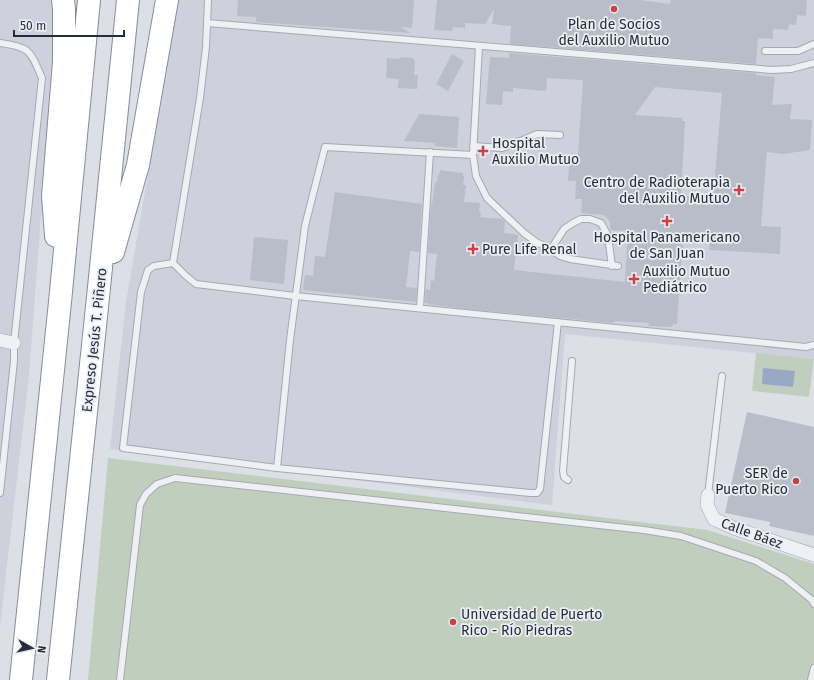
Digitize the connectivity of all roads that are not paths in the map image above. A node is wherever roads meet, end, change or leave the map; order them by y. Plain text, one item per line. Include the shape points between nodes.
1 (63, 0) edge
2 (89, 0) edge
3 (128, 0) edge
4 (167, 0) edge
5 (208, 0) edge
6 (207, 23) junction
7 (0, 43) edge
8 (814, 44) edge
9 (479, 46) junction
10 (765, 51) dead end
11 (814, 63) edge
12 (560, 135) dead end
13 (473, 146) junction
14 (430, 152) junction
15 (473, 154) junction
16 (551, 249) junction
17 (173, 263) junction
18 (295, 296) junction
19 (60, 302) junction
20 (97, 307) junction
21 (420, 308) junction
22 (558, 322) junction
23 (0, 340) edge
24 (14, 343) junction
25 (814, 345) edge
26 (572, 361) dead end
27 (722, 376) dead end
28 (276, 468) junction
29 (568, 480) dead end
30 (0, 493) edge
31 (708, 495) joint
32 (814, 555) edge
33 (814, 604) edge
34 (814, 668) edge
35 (21, 680) edge
36 (58, 680) edge
37 (120, 680) edge
38 (811, 680) edge

1 - 19 highway via 64,62 53,196
2 - 19 highway
3 - 20 highway, Expreso Jesús T. Piñero
4 - 20 highway via 138,164
5 - 6 lane
6 - 9 lane
6 - 17 lane via 200,98
7 - 24 lane via 12,44 32,54 42,78
8 - 10 lane via 798,51
9 - 11 lane via 772,70 791,69
9 - 13 lane
12 - 13 lane via 537,134 502,148
13 - 15 lane
14 - 15 lane
14 - 18 lane via 325,147 305,226
14 - 21 lane
15 - 16 lane via 476,176 487,198 524,233
16 - 16 lane via 560,256 570,259 615,266 608,236 601,223 590,219 581,219 564,229
17 - 18 lane via 196,284
17 - 28 lane via 154,266 148,270 141,292 123,448
18 - 21 lane
18 - 28 lane
19 - 35 highway
20 - 36 highway, Expreso Jesús T. Piñero
21 - 22 lane
22 - 25 lane via 806,347
22 - 28 lane via 540,489 537,493
23 - 24 street
24 - 30 lane
26 - 29 lane via 563,471 564,477
27 - 31 lane
31 - 32 street, Calle Báez via 708,505 714,519
33 - 37 lane via 785,578 756,560 681,536 630,528 175,478 157,484 146,494 140,505
34 - 38 lane

